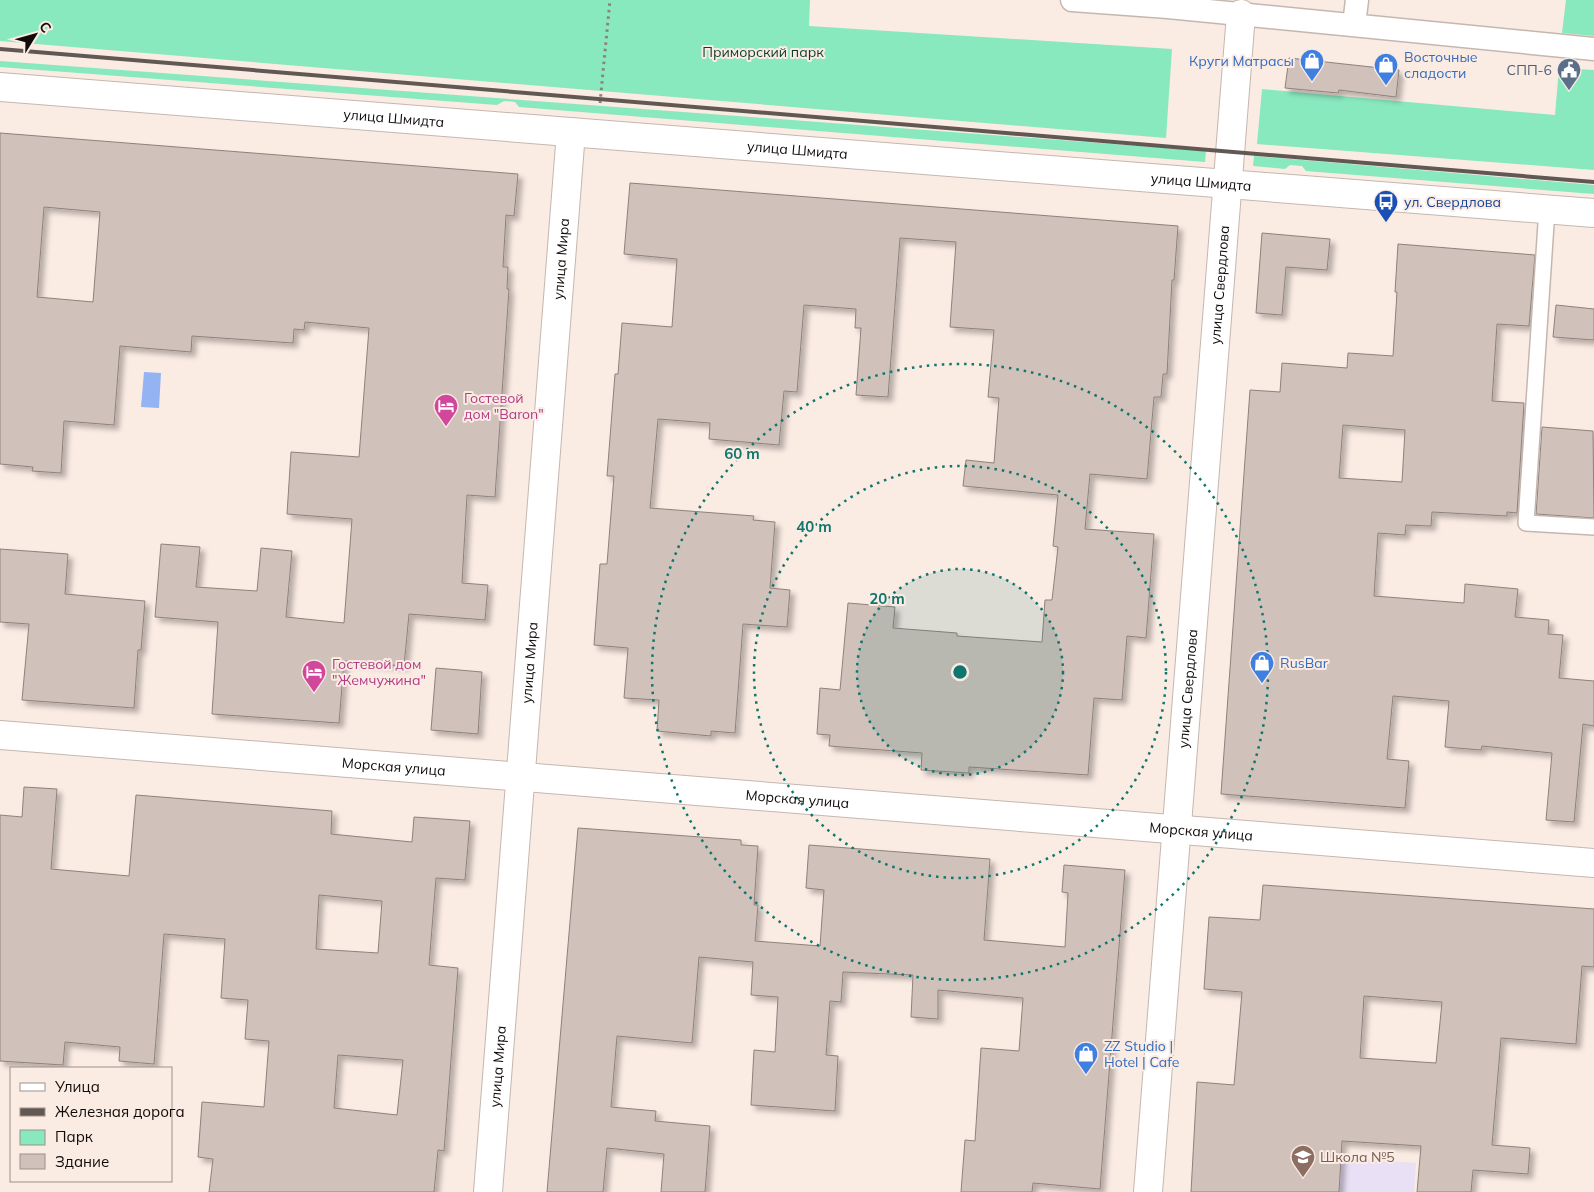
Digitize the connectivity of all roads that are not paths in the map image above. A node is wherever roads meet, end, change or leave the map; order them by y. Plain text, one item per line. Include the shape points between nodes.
1 (1072, 0) edge
2 (1357, 0) edge
3 (1241, 14) junction
4 (1354, 25) junction
5 (1594, 49) edge
6 (0, 87) edge
7 (571, 132) junction
8 (1228, 184) junction
9 (1547, 209) junction
10 (1594, 213) edge
11 (1594, 527) edge
12 (0, 735) edge
13 (520, 778) junction
14 (1177, 828) junction
15 (1594, 863) edge
16 (488, 1192) edge
17 (1148, 1192) edge

1 - 3 street
2 - 4 street
3 - 4 street
3 - 8 street, улица Свердлова
4 - 5 street
6 - 7 street, улица Шмидта
7 - 8 street, улица Шмидта
7 - 13 street, улица Мира
8 - 9 street, улица Шмидта
8 - 14 street, улица Свердлова
9 - 10 street, улица Шмидта
9 - 11 lane via 1526,523
12 - 13 street, Морская улица
13 - 14 street, Морская улица
13 - 16 street, улица Мира
14 - 15 street, Морская улица
14 - 17 street, улица Свердлова

